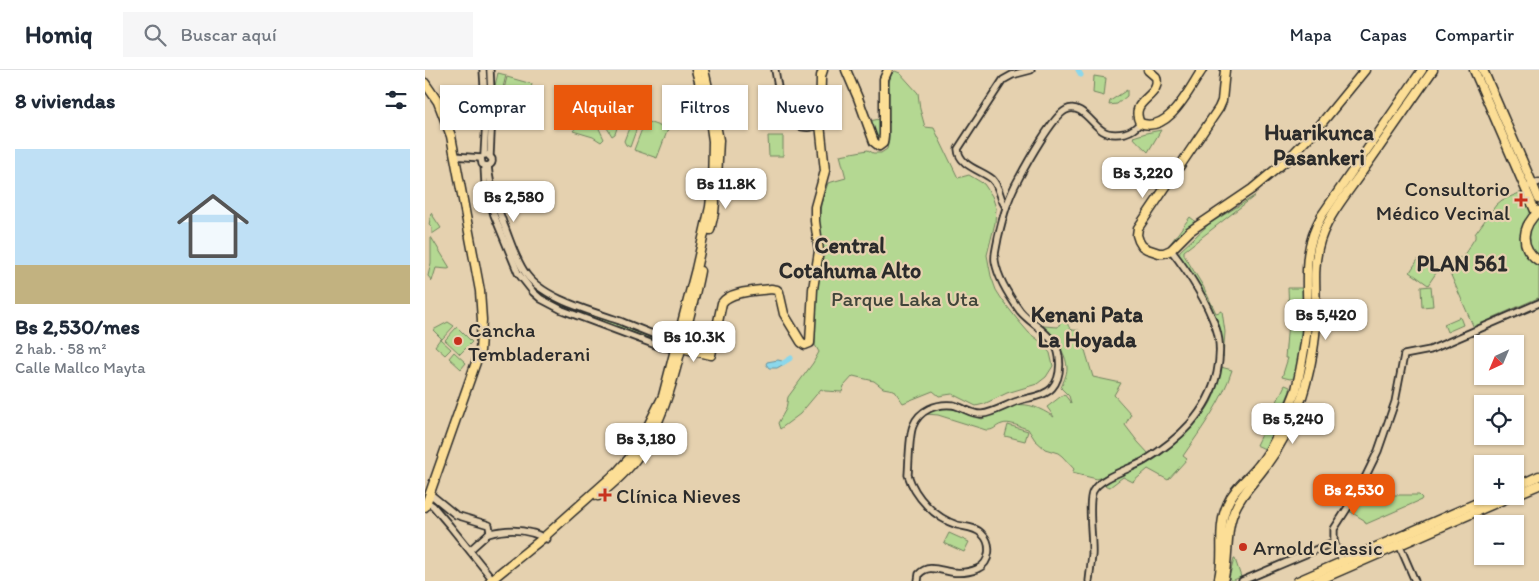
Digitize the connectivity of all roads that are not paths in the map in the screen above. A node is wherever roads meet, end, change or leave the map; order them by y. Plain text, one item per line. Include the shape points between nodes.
1 (483, 70) edge
2 (490, 70) edge
3 (696, 70) edge
4 (704, 70) edge
5 (775, 70) edge
6 (823, 70) edge
7 (846, 70) edge
8 (888, 70) edge
9 (1031, 70) edge
10 (1148, 70) edge
11 (1202, 70) edge
12 (1225, 70) edge
13 (1365, 70) edge
14 (1422, 70) edge
15 (1433, 70) edge
16 (1474, 70) edge
17 (1483, 70) edge
18 (425, 83) edge
19 (778, 85) edge
20 (821, 85) edge
21 (1494, 96) junction
22 (1486, 99) junction
23 (1140, 123) junction
24 (821, 130) edge
25 (454, 156) junction
26 (484, 160) junction
27 (1536, 183) edge
28 (1525, 188) junction
29 (1339, 197) junction
30 (1539, 199) edge
31 (1006, 207) junction
32 (1538, 212) edge
33 (1171, 250) junction
34 (1539, 261) edge
35 (1306, 286) junction
36 (1315, 286) junction
37 (1539, 303) edge
38 (677, 346) junction
39 (1296, 386) junction
40 (1303, 391) junction
41 (1539, 476) edge
42 (1524, 483) edge
43 (1539, 485) edge
44 (427, 492) edge
45 (1524, 492) edge
46 (426, 504) edge
47 (1480, 505) edge
48 (488, 534) junction
49 (545, 538) junction
50 (1334, 542) junction
51 (1398, 542) junction
52 (470, 550) junction
53 (1344, 565) junction
54 (494, 581) edge
55 (918, 581) edge
56 (1089, 581) edge
57 (1218, 581) edge
58 (1223, 581) edge
59 (1242, 581) edge
60 (1298, 581) edge
61 (1317, 581) edge
62 (1415, 581) edge

1 - 26 street
2 - 26 street via 492,112
3 - 38 main road via 713,141 712,188
4 - 38 main road via 719,140 717,188 714,213
5 - 19 street
6 - 20 main road
7 - 8 main road via 874,142 879,146 885,135 884,79
9 - 31 street via 1003,80 958,149 959,156 967,164 998,186
10 - 23 main road via 1158,84 1139,107
11 - 23 main road via 1169,117 1153,124
12 - 33 main road via 1219,108 1138,228 1142,246 1159,252
13 - 33 main road via 1288,159 1252,189 1190,230
14 - 29 main road
15 - 29 main road
16 - 22 main road
17 - 21 main road
18 - 25 main road via 443,112
21 - 22 main road
21 - 27 main road
22 - 28 main road
23 - 31 street via 1124,133 1108,133 1079,110 1067,109 1055,120 1019,178
24 - 38 main road via 825,171 815,212 819,251 810,343 805,345 801,342 784,314 779,292 771,289 734,294 724,300 711,356
25 - 26 street
25 - 44 main road via 480,291 481,342 473,373
26 - 38 street via 509,238 524,271 536,283 564,302
26 - 38 street via 490,203 518,273 527,286 541,299 563,310 661,347
27 - 28 street
27 - 30 main road
28 - 32 main road
29 - 35 main road via 1322,214 1311,239
29 - 36 main road via 1319,246
31 - 55 street via 995,255 997,270 1020,311 1055,343 1060,373 1048,392 984,414 940,405 926,409 916,419 912,428 909,479 933,512 981,532 989,552 985,563 977,569 958,572 927,568 919,574
32 - 34 main road via 1527,226 1525,238 1530,254
33 - 56 street via 1216,328 1220,355 1215,382 1203,408 1182,434 1147,459 1095,488 1090,501 1092,554
35 - 36 main road
35 - 39 main road via 1306,335
36 - 40 main road via 1316,331
37 - 50 street via 1430,350 1404,355 1383,440 1359,490 1335,525
38 - 49 main road via 668,398 639,456 616,481
39 - 40 main road
39 - 57 main road via 1269,451 1229,500 1221,534
40 - 58 main road via 1280,445 1241,497 1232,515
41 - 42 main road
43 - 45 main road
44 - 46 main road
44 - 48 street via 456,515 489,525
46 - 52 street via 433,506
47 - 51 main road
48 - 49 street via 517,531
48 - 52 street
49 - 54 main road
50 - 53 street
50 - 59 street
51 - 53 main road
51 - 62 street
52 - 54 street
53 - 60 main road
53 - 61 main road

